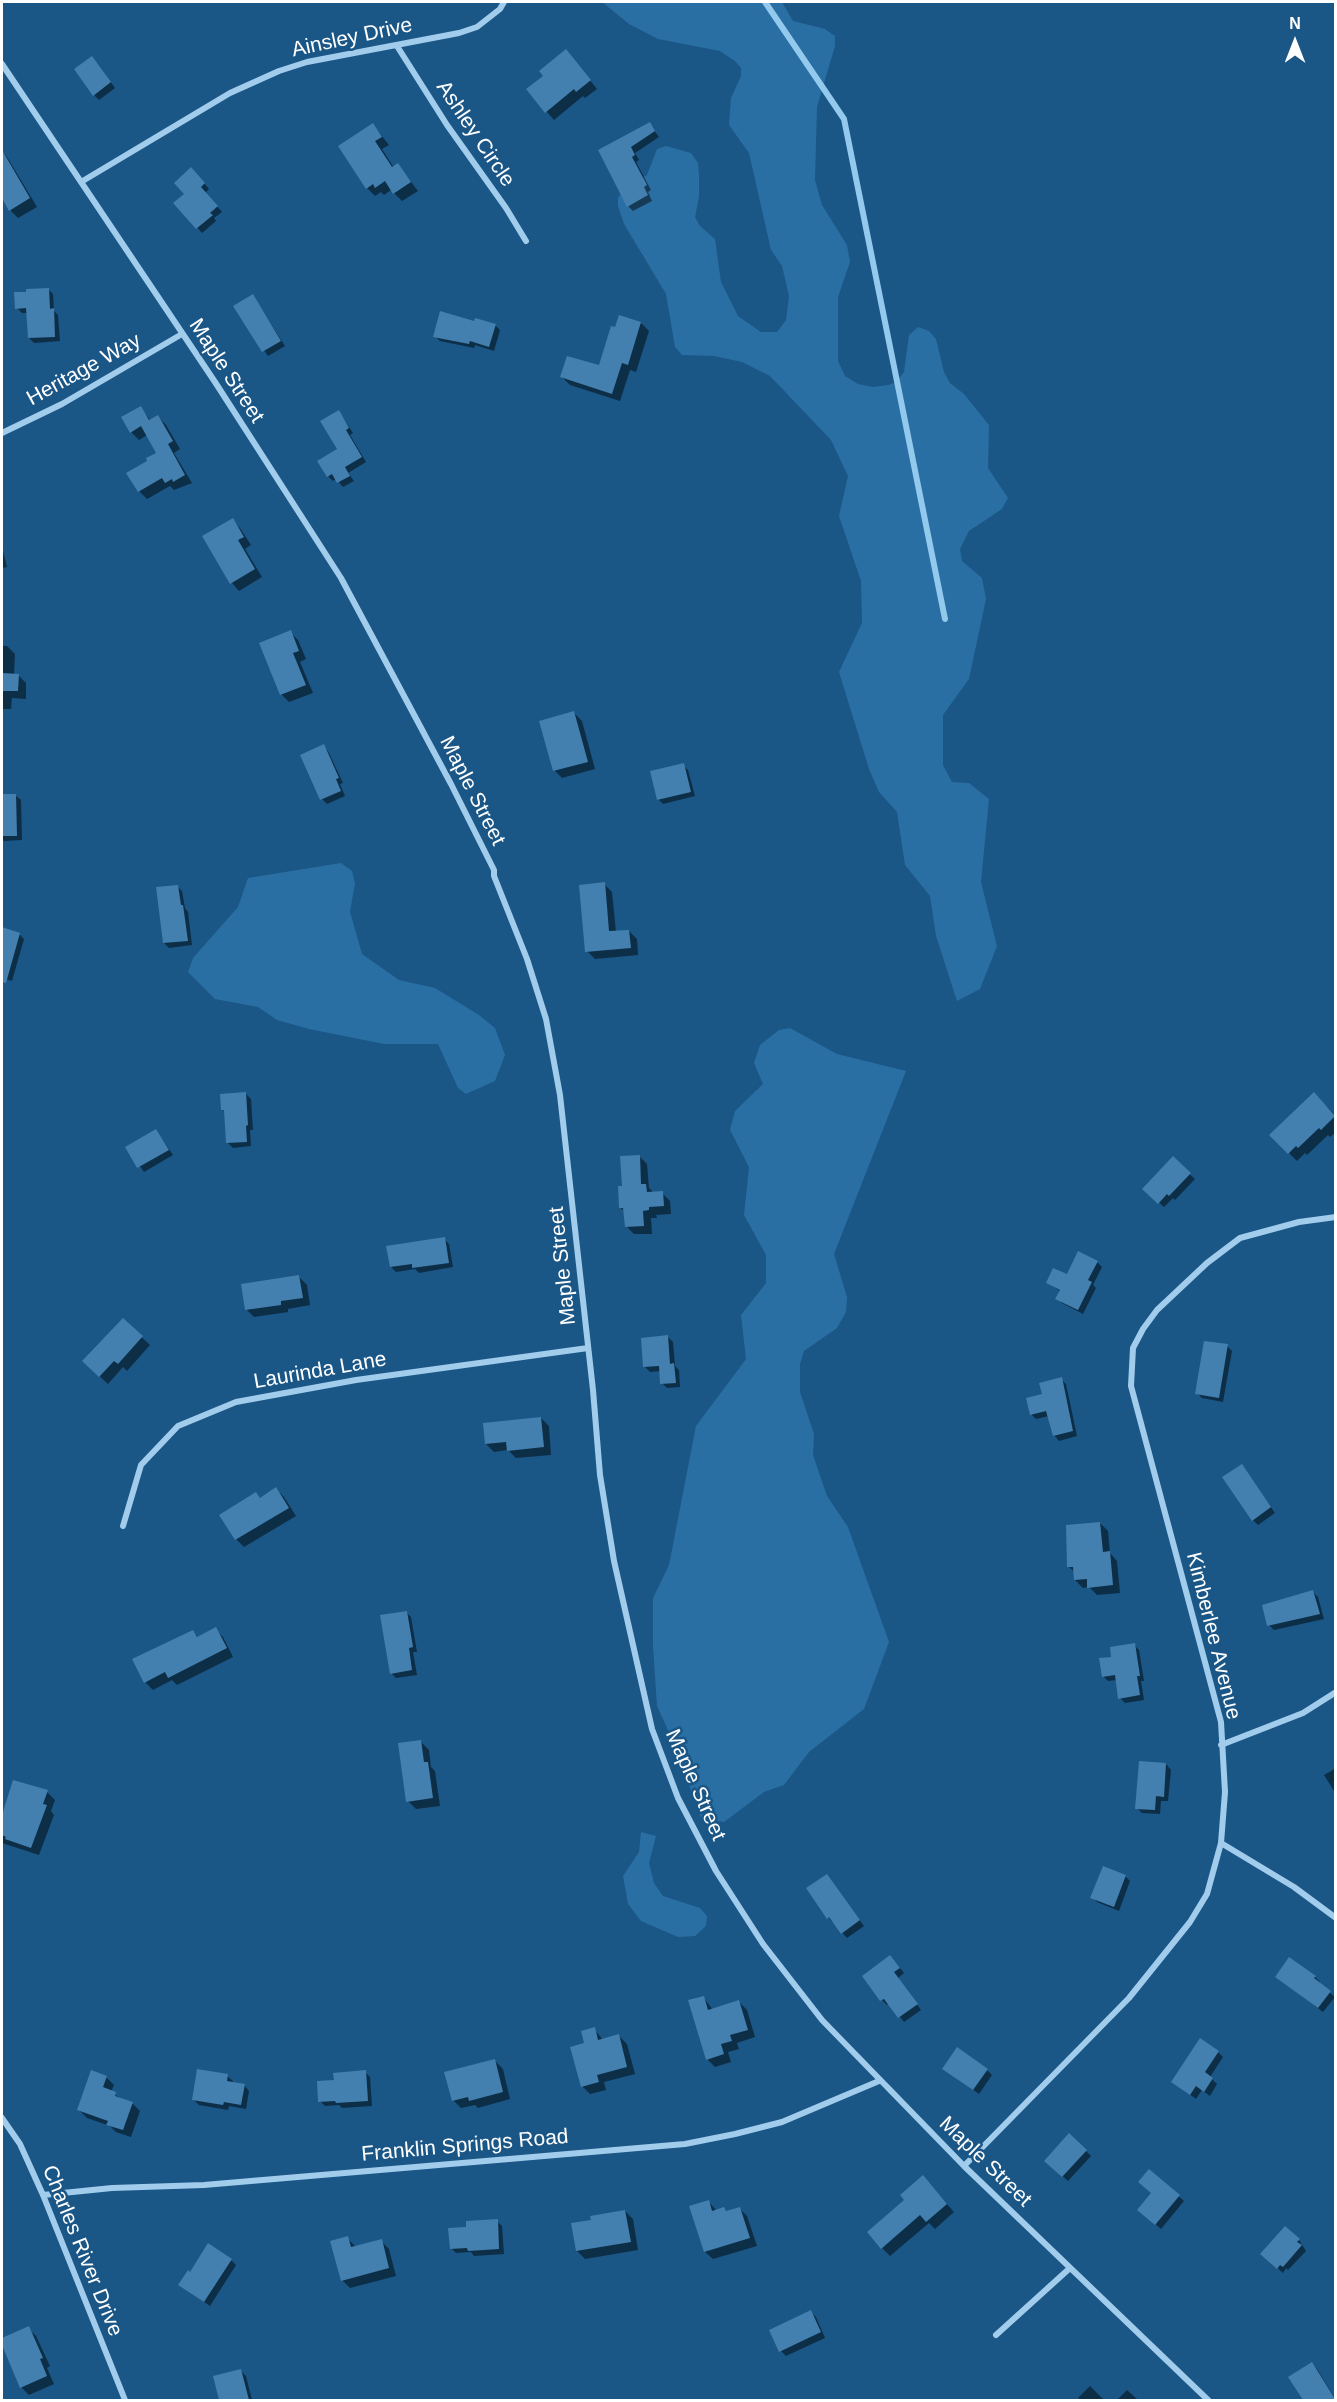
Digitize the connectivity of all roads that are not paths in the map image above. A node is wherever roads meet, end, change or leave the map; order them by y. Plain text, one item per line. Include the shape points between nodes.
1 (504, 2) edge
2 (397, 46) junction
3 (2, 64) edge
4 (81, 182) junction
5 (526, 241) dead end
6 (182, 334) junction
7 (2, 433) edge
8 (1335, 1218) edge
9 (588, 1348) junction
10 (123, 1526) dead end
11 (1335, 1692) edge
12 (1221, 1745) junction
13 (1221, 1843) junction
14 (1335, 1918) edge
15 (879, 2080) junction
16 (2, 2118) edge
17 (963, 2166) junction
18 (43, 2195) junction
19 (1070, 2268) junction
20 (996, 2335) dead end
21 (125, 2400) edge
22 (1208, 2400) edge

1 - 2 street, Ainsley Drive via 477,27
2 - 4 street, Ainsley Drive via 279,71 230,93
2 - 5 street, Ashley Circle
3 - 4 street, Maple Street
4 - 6 street, Maple Street
6 - 7 street, Heritage Way via 62,404
6 - 9 street, Maple Street via 340,578 494,870 546,1019 560,1095
8 - 12 street, Kimberlee Avenue via 1299,1222 1240,1238 1157,1310 1133,1348 1131,1386 1221,1722
9 - 10 street, Laurinda Lane via 356,1380 236,1402 178,1426 141,1465
9 - 15 street, Maple Street via 600,1475 614,1561 652,1729 678,1798 716,1871 763,1944 822,2020
11 - 12 street via 1303,1713
12 - 13 street, Kimberlee Avenue via 1226,1792
13 - 14 street via 1294,1887
13 - 17 street, Kimberlee Avenue via 1207,1894 1190,1922 1129,1998
15 - 17 street, Maple Street
15 - 18 street, Franklin Springs Road via 782,2122 685,2144
16 - 18 street, Charles River Drive via 20,2144
17 - 19 street, Maple Street
18 - 21 street, Charles River Drive
19 - 20 street
19 - 22 street, Maple Street

